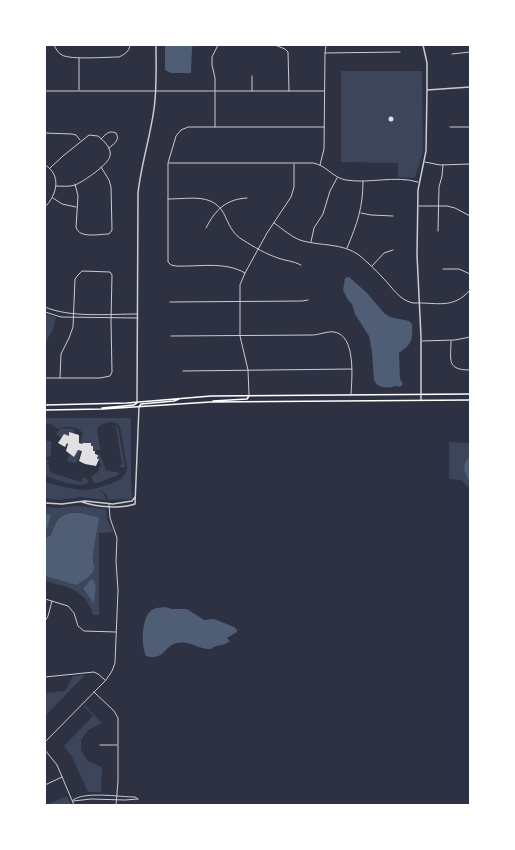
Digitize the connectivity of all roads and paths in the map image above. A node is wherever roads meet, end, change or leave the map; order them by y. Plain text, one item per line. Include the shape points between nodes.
1 (54, 45) edge
2 (130, 45) edge
3 (156, 45) edge
4 (218, 45) edge
5 (275, 45) edge
6 (326, 45) edge
7 (423, 45) edge
8 (400, 52) dead end
9 (470, 52) edge
10 (325, 53) junction
11 (452, 54) dead end
12 (79, 57) junction
13 (252, 76) dead end
14 (470, 87) edge
15 (427, 90) junction
16 (215, 91) junction
17 (324, 91) junction
18 (45, 92) edge
19 (79, 92) junction
20 (156, 92) junction
21 (252, 92) junction
22 (290, 92) junction
23 (215, 127) junction
24 (324, 127) junction
25 (450, 127) dead end
26 (470, 127) edge
27 (45, 133) edge
28 (101, 138) junction
29 (80, 141) junction
30 (109, 148) junction
31 (424, 162) junction
32 (168, 163) junction
33 (294, 163) junction
34 (470, 164) edge
35 (45, 165) edge
36 (320, 165) junction
37 (443, 165) junction
38 (101, 167) junction
39 (50, 168) junction
40 (337, 177) junction
41 (363, 180) junction
42 (418, 182) junction
43 (75, 184) junction
44 (56, 186) junction
45 (53, 198) junction
46 (247, 198) dead end
47 (167, 199) junction
48 (45, 206) edge
49 (417, 206) junction
50 (438, 206) junction
51 (77, 207) junction
52 (220, 207) junction
53 (360, 212) junction
54 (393, 216) dead end
55 (470, 216) edge
56 (274, 223) junction
57 (206, 228) dead end
58 (438, 231) dead end
59 (311, 242) junction
60 (347, 248) junction
61 (258, 249) junction
62 (393, 250) dead end
63 (302, 266) dead end
64 (372, 267) junction
65 (443, 269) dead end
66 (245, 273) junction
67 (470, 274) edge
68 (470, 290) edge
69 (308, 300) dead end
70 (239, 301) junction
71 (170, 302) dead end
72 (419, 303) junction
73 (45, 307) edge
74 (45, 312) edge
75 (74, 314) junction
76 (112, 314) junction
77 (138, 314) junction
78 (74, 317) junction
79 (111, 318) junction
80 (138, 318) junction
81 (171, 336) dead end
82 (240, 336) junction
83 (470, 336) edge
84 (421, 341) junction
85 (451, 341) junction
86 (248, 370) junction
87 (352, 370) junction
88 (470, 370) edge
89 (183, 371) dead end
90 (45, 378) edge
91 (60, 378) junction
92 (352, 394) junction
93 (421, 394) junction
94 (470, 394) edge
95 (249, 396) junction
96 (181, 399) junction
97 (421, 400) junction
98 (470, 400) edge
99 (137, 402) junction
100 (210, 402) junction
101 (45, 405) edge
102 (139, 407) junction
103 (99, 409) junction
104 (45, 410) edge
105 (136, 495) junction
106 (82, 502) junction
107 (45, 503) edge
108 (108, 503) junction
109 (108, 506) junction
110 (45, 599) edge
111 (52, 600) junction
112 (45, 621) edge
113 (116, 632) junction
114 (45, 677) edge
115 (106, 680) junction
116 (94, 691) junction
117 (45, 742) edge
118 (100, 745) dead end
119 (117, 745) junction
120 (45, 750) edge
121 (62, 777) junction
122 (45, 785) edge
123 (117, 797) junction
124 (73, 800) junction
125 (117, 800) junction
126 (74, 805) edge
127 (116, 805) edge

1 - 12 street via 62,55
2 - 12 street via 125,54 119,57
3 - 20 street
4 - 16 street via 212,57
5 - 22 street via 288,52
6 - 10 street
7 - 15 street via 427,63
8 - 10 street
9 - 11 street
10 - 17 street
12 - 19 street
13 - 21 street
14 - 15 street
15 - 31 street
16 - 20 street
16 - 21 street
16 - 23 street
17 - 22 street
17 - 24 street
18 - 19 street
19 - 20 street
20 - 77 street via 138,193
21 - 22 street
23 - 24 street
23 - 32 street via 188,127 180,130
24 - 36 street via 324,152
25 - 26 street
27 - 29 street via 72,134
28 - 29 street via 92,135
28 - 30 street
28 - 30 street via 109,132 116,133 118,140
29 - 39 street
30 - 38 street via 109,159
31 - 37 street
31 - 42 street
32 - 33 street
32 - 47 street
33 - 36 street
33 - 56 street via 292,197
34 - 37 street
35 - 39 street
36 - 40 street
37 - 50 street
38 - 43 street
38 - 51 street via 111,187 111,233 80,233 76,227
39 - 44 street via 55,175
40 - 41 street
40 - 59 street via 323,214 314,228
41 - 42 street
41 - 53 street via 363,202
42 - 49 street
43 - 44 street
43 - 51 street
44 - 45 street
45 - 48 street
45 - 51 street via 62,204
46 - 52 street via 233,200
47 - 52 street via 206,199
47 - 66 street via 167,258 171,265 228,267
49 - 50 street
49 - 72 street
50 - 55 street via 455,208
50 - 58 street
52 - 57 street
52 - 61 street via 235,234
53 - 54 street
53 - 60 street
56 - 59 street via 298,239
56 - 61 street
59 - 60 street
60 - 64 street
61 - 63 street
61 - 66 street
62 - 64 street via 384,253
64 - 72 street via 401,298
65 - 67 street via 461,269
66 - 70 street via 240,285
68 - 72 street via 454,303
69 - 70 street
70 - 71 street
70 - 82 street
72 - 84 street
73 - 75 street
74 - 78 street via 61,317
75 - 76 street
75 - 76 street via 75,279 82,272 110,272
75 - 78 street
76 - 77 street
76 - 79 street
77 - 80 street
78 - 79 street
78 - 91 street via 73,327 61,354
79 - 80 street
79 - 91 street via 110,376
80 - 99 street
81 - 82 street
82 - 86 street
82 - 87 street via 312,336 333,331 344,339 351,355
83 - 85 street
84 - 85 street
84 - 93 street
85 - 88 street via 452,365 459,370
86 - 87 street
86 - 89 street
86 - 95 street
87 - 92 street
90 - 91 street
92 - 93 main road
92 - 95 main road
93 - 94 main road
93 - 97 street
95 - 96 main road
95 - 100 main road via 248,399
96 - 99 main road
96 - 102 main road via 141,404
97 - 98 main road
97 - 100 main road
99 - 101 main road
99 - 103 main road via 134,405
100 - 102 main road
102 - 103 main road
102 - 105 street
103 - 104 main road
105 - 108 street via 131,501
105 - 109 street via 135,504
106 - 107 street
106 - 108 street
106 - 109 street
108 - 109 street
109 - 113 street via 117,538
110 - 111 street
111 - 112 street
111 - 113 street via 70,608 77,625 84,631
113 - 115 street via 115,663
114 - 115 street via 94,672
115 - 116 street
116 - 117 street
116 - 119 street via 118,718
118 - 119 street
119 - 123 street
120 - 121 street
121 - 122 street
121 - 124 street
123 - 124 street via 88,796
123 - 125 street
123 - 125 street via 138,799
124 - 125 street
124 - 126 street
125 - 127 street

